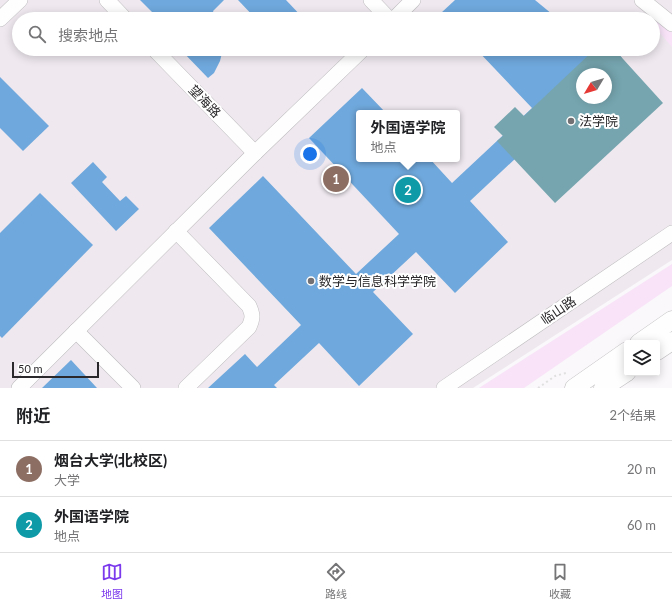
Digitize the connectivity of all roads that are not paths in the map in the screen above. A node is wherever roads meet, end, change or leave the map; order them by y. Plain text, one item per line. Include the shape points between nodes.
1 (20, 0) edge
2 (107, 0) edge
3 (370, 0) edge
4 (413, 0) edge
5 (642, 0) edge
6 (118, 12) edge
7 (382, 12) edge
8 (401, 12) edge
9 (657, 12) edge
10 (660, 14) edge
11 (0, 19) edge
12 (672, 24) edge
13 (161, 56) edge
14 (356, 56) edge
15 (255, 153) junction
16 (176, 231) junction
17 (672, 233) edge
18 (672, 320) edge
19 (76, 331) junction
20 (643, 340) edge
21 (672, 341) edge
22 (660, 349) edge
23 (624, 353) edge
24 (624, 374) edge
25 (570, 381) edge
26 (19, 388) edge
27 (133, 388) edge
28 (186, 388) edge
29 (444, 388) edge
30 (603, 388) edge

1 - 11 street
2 - 6 street
3 - 7 street
4 - 8 street
5 - 9 street
10 - 12 street
13 - 15 street, 望海路
14 - 15 street
15 - 16 street
16 - 19 street
16 - 28 street via 249,306 253,314 249,327
17 - 29 street, 临山路
18 - 20 main road
19 - 26 street
19 - 27 street
21 - 22 main road
23 - 25 main road
24 - 30 main road

